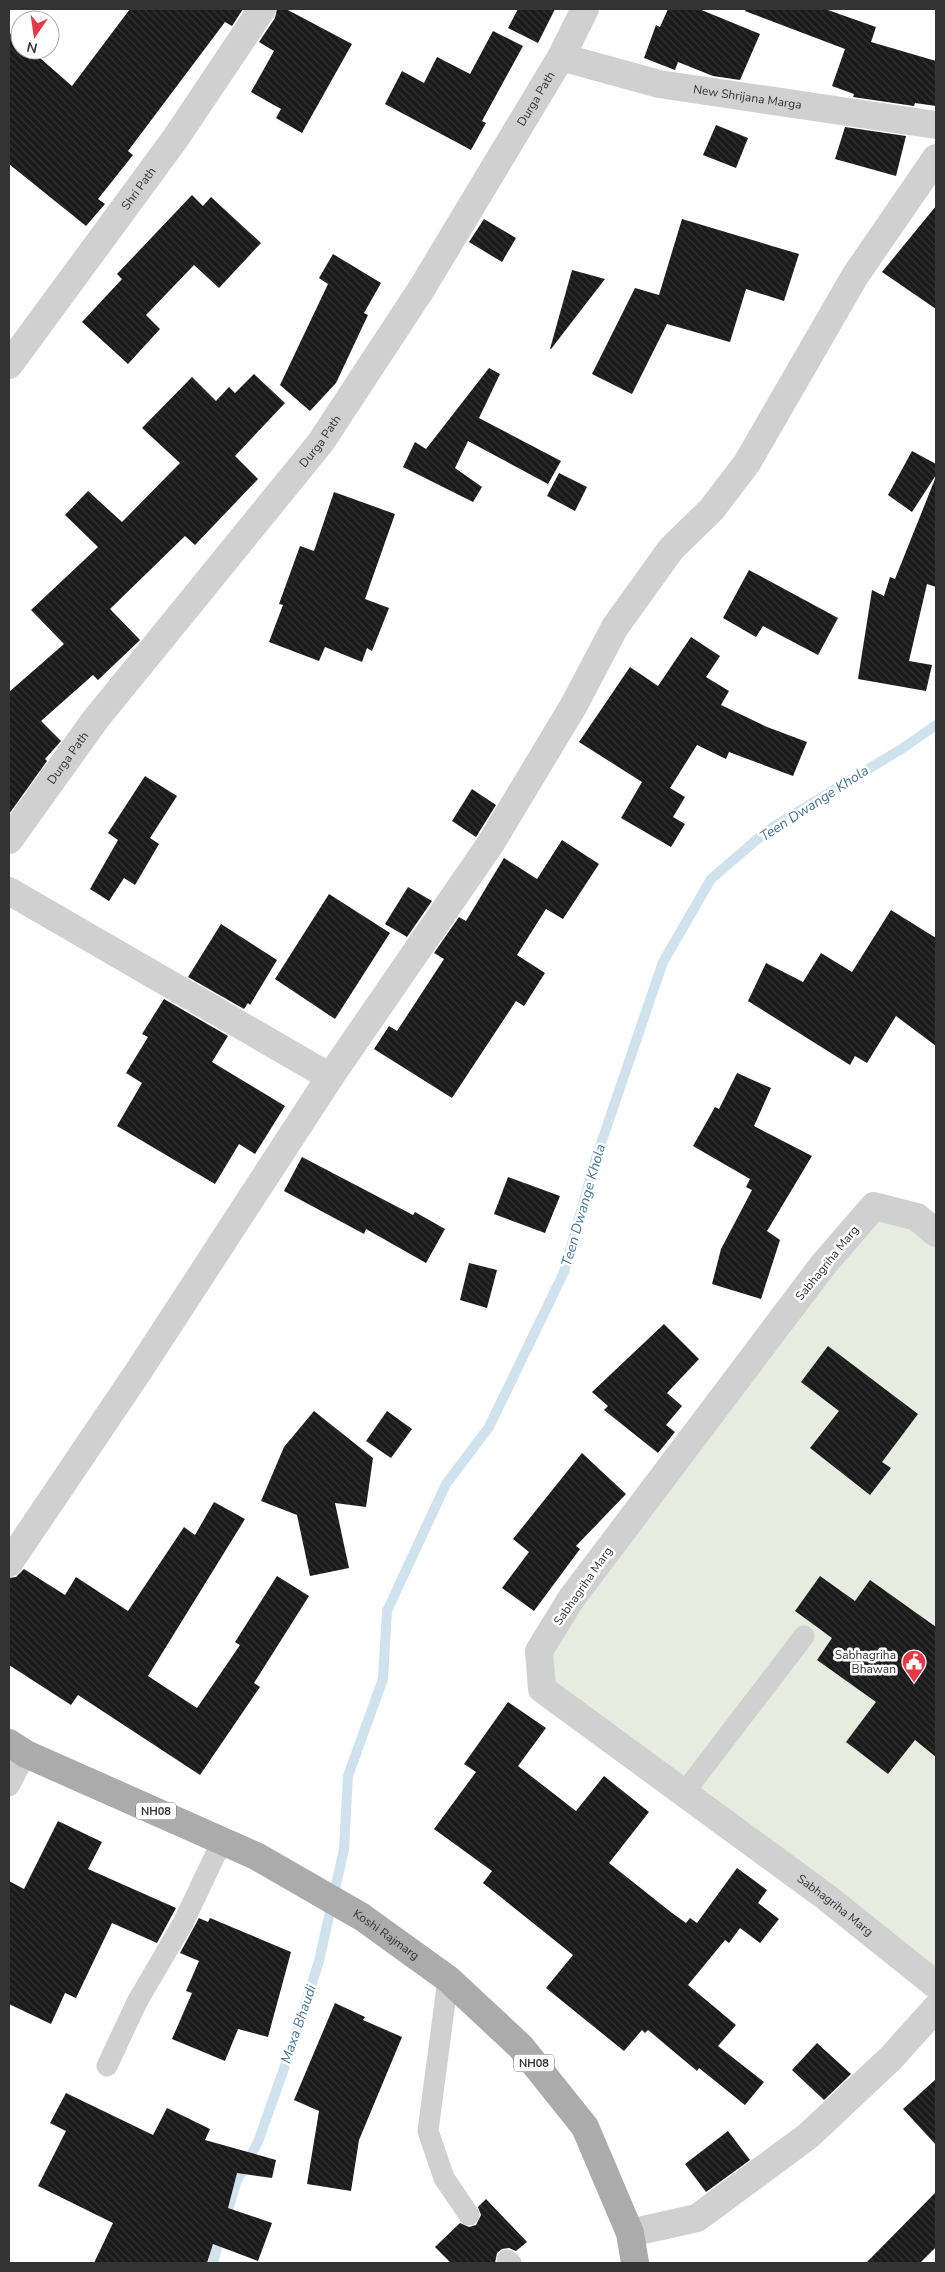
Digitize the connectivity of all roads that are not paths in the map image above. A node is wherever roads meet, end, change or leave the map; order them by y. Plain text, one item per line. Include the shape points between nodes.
1 (262, 9) edge
2 (585, 9) edge
3 (561, 57) junction
4 (936, 125) edge
5 (936, 158) edge
6 (9, 365) edge
7 (9, 840) edge
8 (9, 891) edge
9 (330, 1077) junction
10 (936, 1233) edge
11 (9, 1564) edge
12 (804, 1636) dead end
13 (17, 1748) edge
14 (9, 1786) edge
15 (684, 1794) junction
16 (222, 1841) junction
17 (448, 1978) junction
18 (936, 1985) edge
19 (936, 2008) edge
20 (107, 2066) dead end
21 (469, 2215) dead end
22 (630, 2233) junction
23 (635, 2263) edge

1 - 6 street, Shri Path via 175,139
2 - 3 street, Durga Path
3 - 4 street, New Shrijana Marga via 659,84
3 - 7 street, Durga Path via 422,288 321,442 95,720
5 - 9 street via 855,276 746,463 712,508 671,549 615,627 574,705 491,844
8 - 9 street
9 - 11 street
10 - 15 street, Sabhagriha Marg via 917,1217 874,1206 823,1266 571,1599 539,1651 542,1689
12 - 15 lane
13 - 14 lane
13 - 16 main road, Koshi Rajmarg / NH08
15 - 18 street, Sabhagriha Marg via 826,1898
16 - 17 main road, Koshi Rajmarg / NH08 via 256,1856 362,1917
16 - 20 lane via 183,1923 137,2002
17 - 21 lane via 428,2131 444,2178
17 - 22 main road, Koshi Rajmarg / NH08 via 522,2048 585,2127
19 - 22 street via 891,2058 808,2136 698,2218
22 - 23 main road, Koshi Rajmarg / NH08

